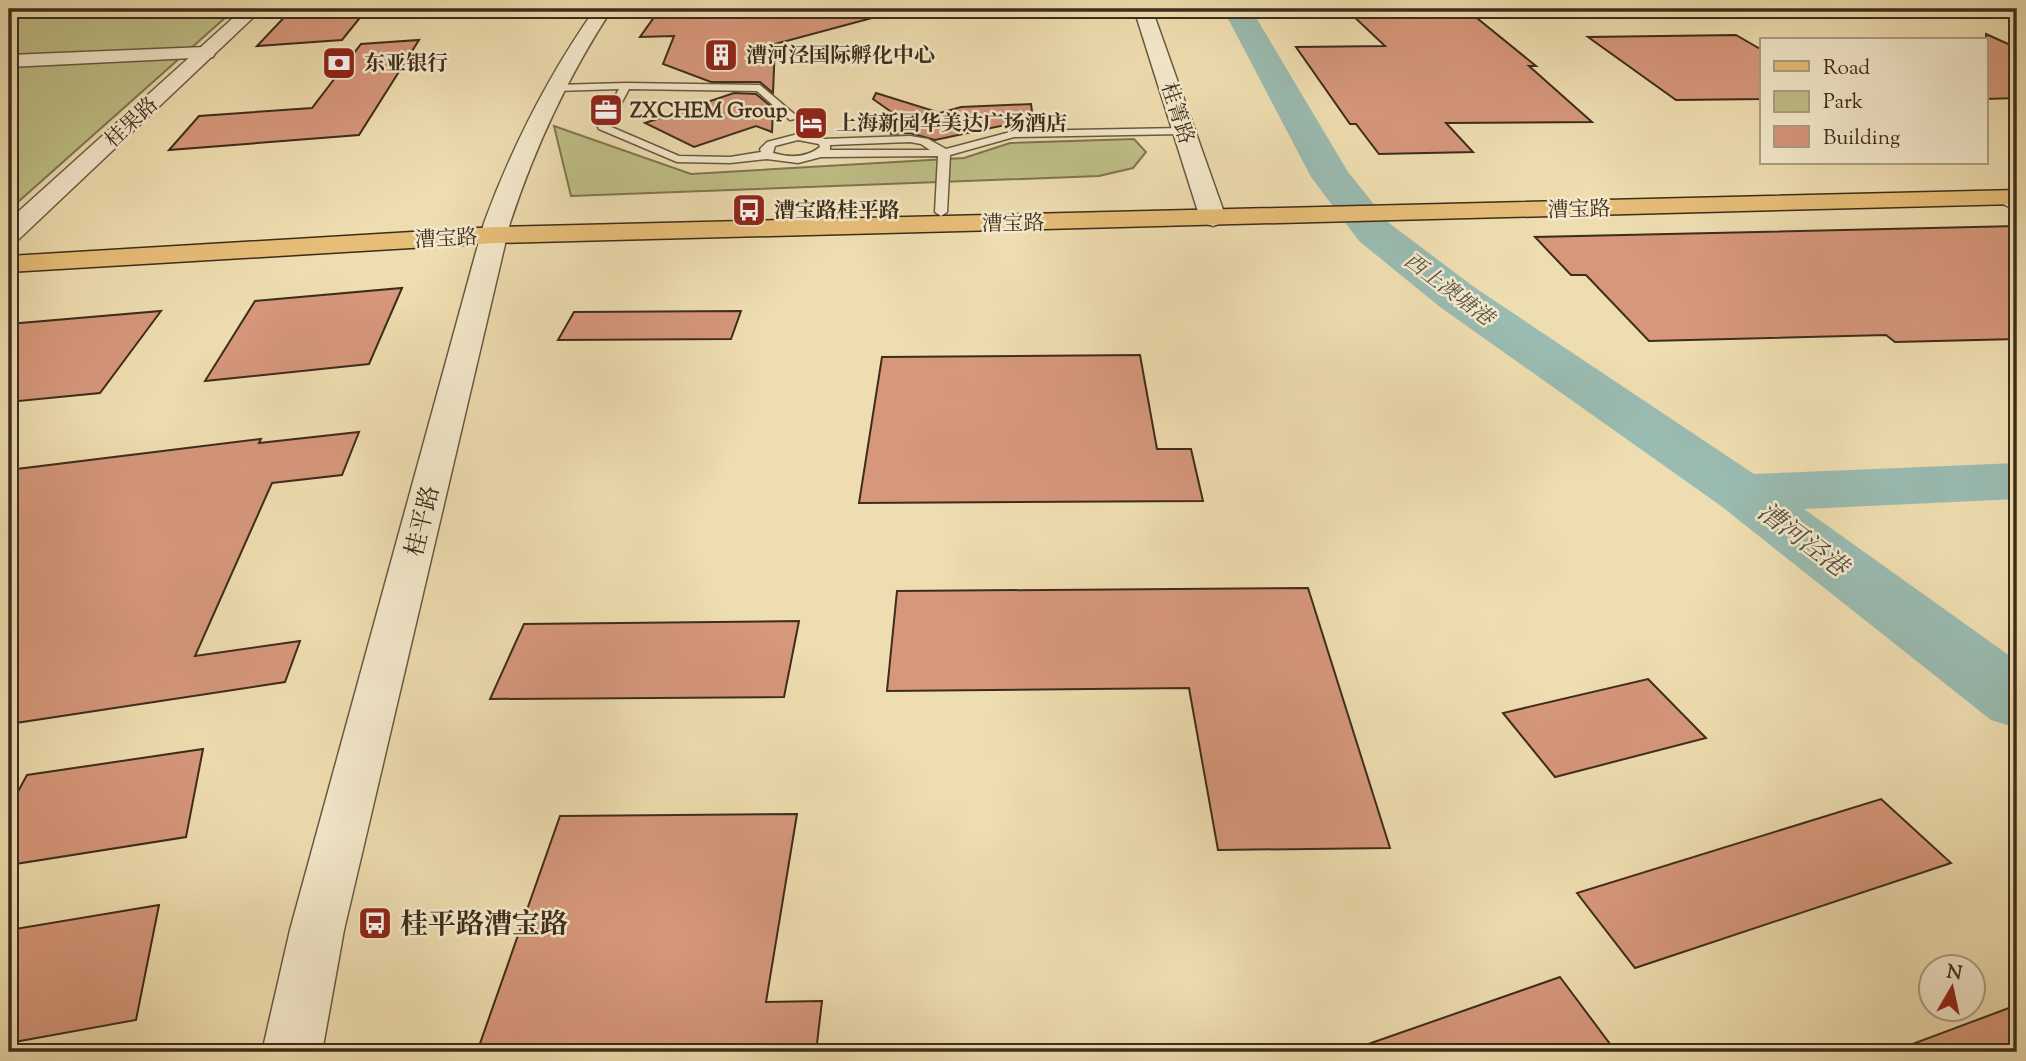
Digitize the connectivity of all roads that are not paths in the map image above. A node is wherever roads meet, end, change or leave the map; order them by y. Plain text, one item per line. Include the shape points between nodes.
1 (253, 9) edge
2 (603, 9) edge
3 (1143, 9) edge
4 (206, 53) junction
5 (9, 61) edge
6 (626, 86) junction
7 (556, 88) junction
8 (794, 118) dead end
9 (1183, 131) junction
10 (822, 148) junction
11 (944, 153) junction
12 (768, 155) junction
13 (2013, 196) edge
14 (942, 212) junction
15 (1210, 212) junction
16 (496, 229) junction
17 (9, 234) edge
18 (9, 251) edge
19 (9, 264) edge
20 (292, 1052) edge

1 - 4 street, 桂果路
2 - 7 street, 桂平路
3 - 9 street, 桂箐路
4 - 5 street
4 - 17 street, 桂果路
6 - 7 lane
6 - 8 lane via 760,88
6 - 12 lane via 603,127 677,159
7 - 16 street, 桂平路 via 507,193
9 - 11 lane via 1014,134
9 - 15 street, 桂箐路
10 - 11 lane
10 - 12 lane via 793,160
10 - 12 lane via 798,135 771,144 766,149
11 - 14 lane
13 - 15 main road, 漕宝路
14 - 15 main road, 漕宝路
14 - 16 main road, 漕宝路
15 - 16 main road, 漕宝路
16 - 18 main road, 漕宝路
16 - 19 main road, 漕宝路
16 - 20 street, 桂平路 via 317,930

